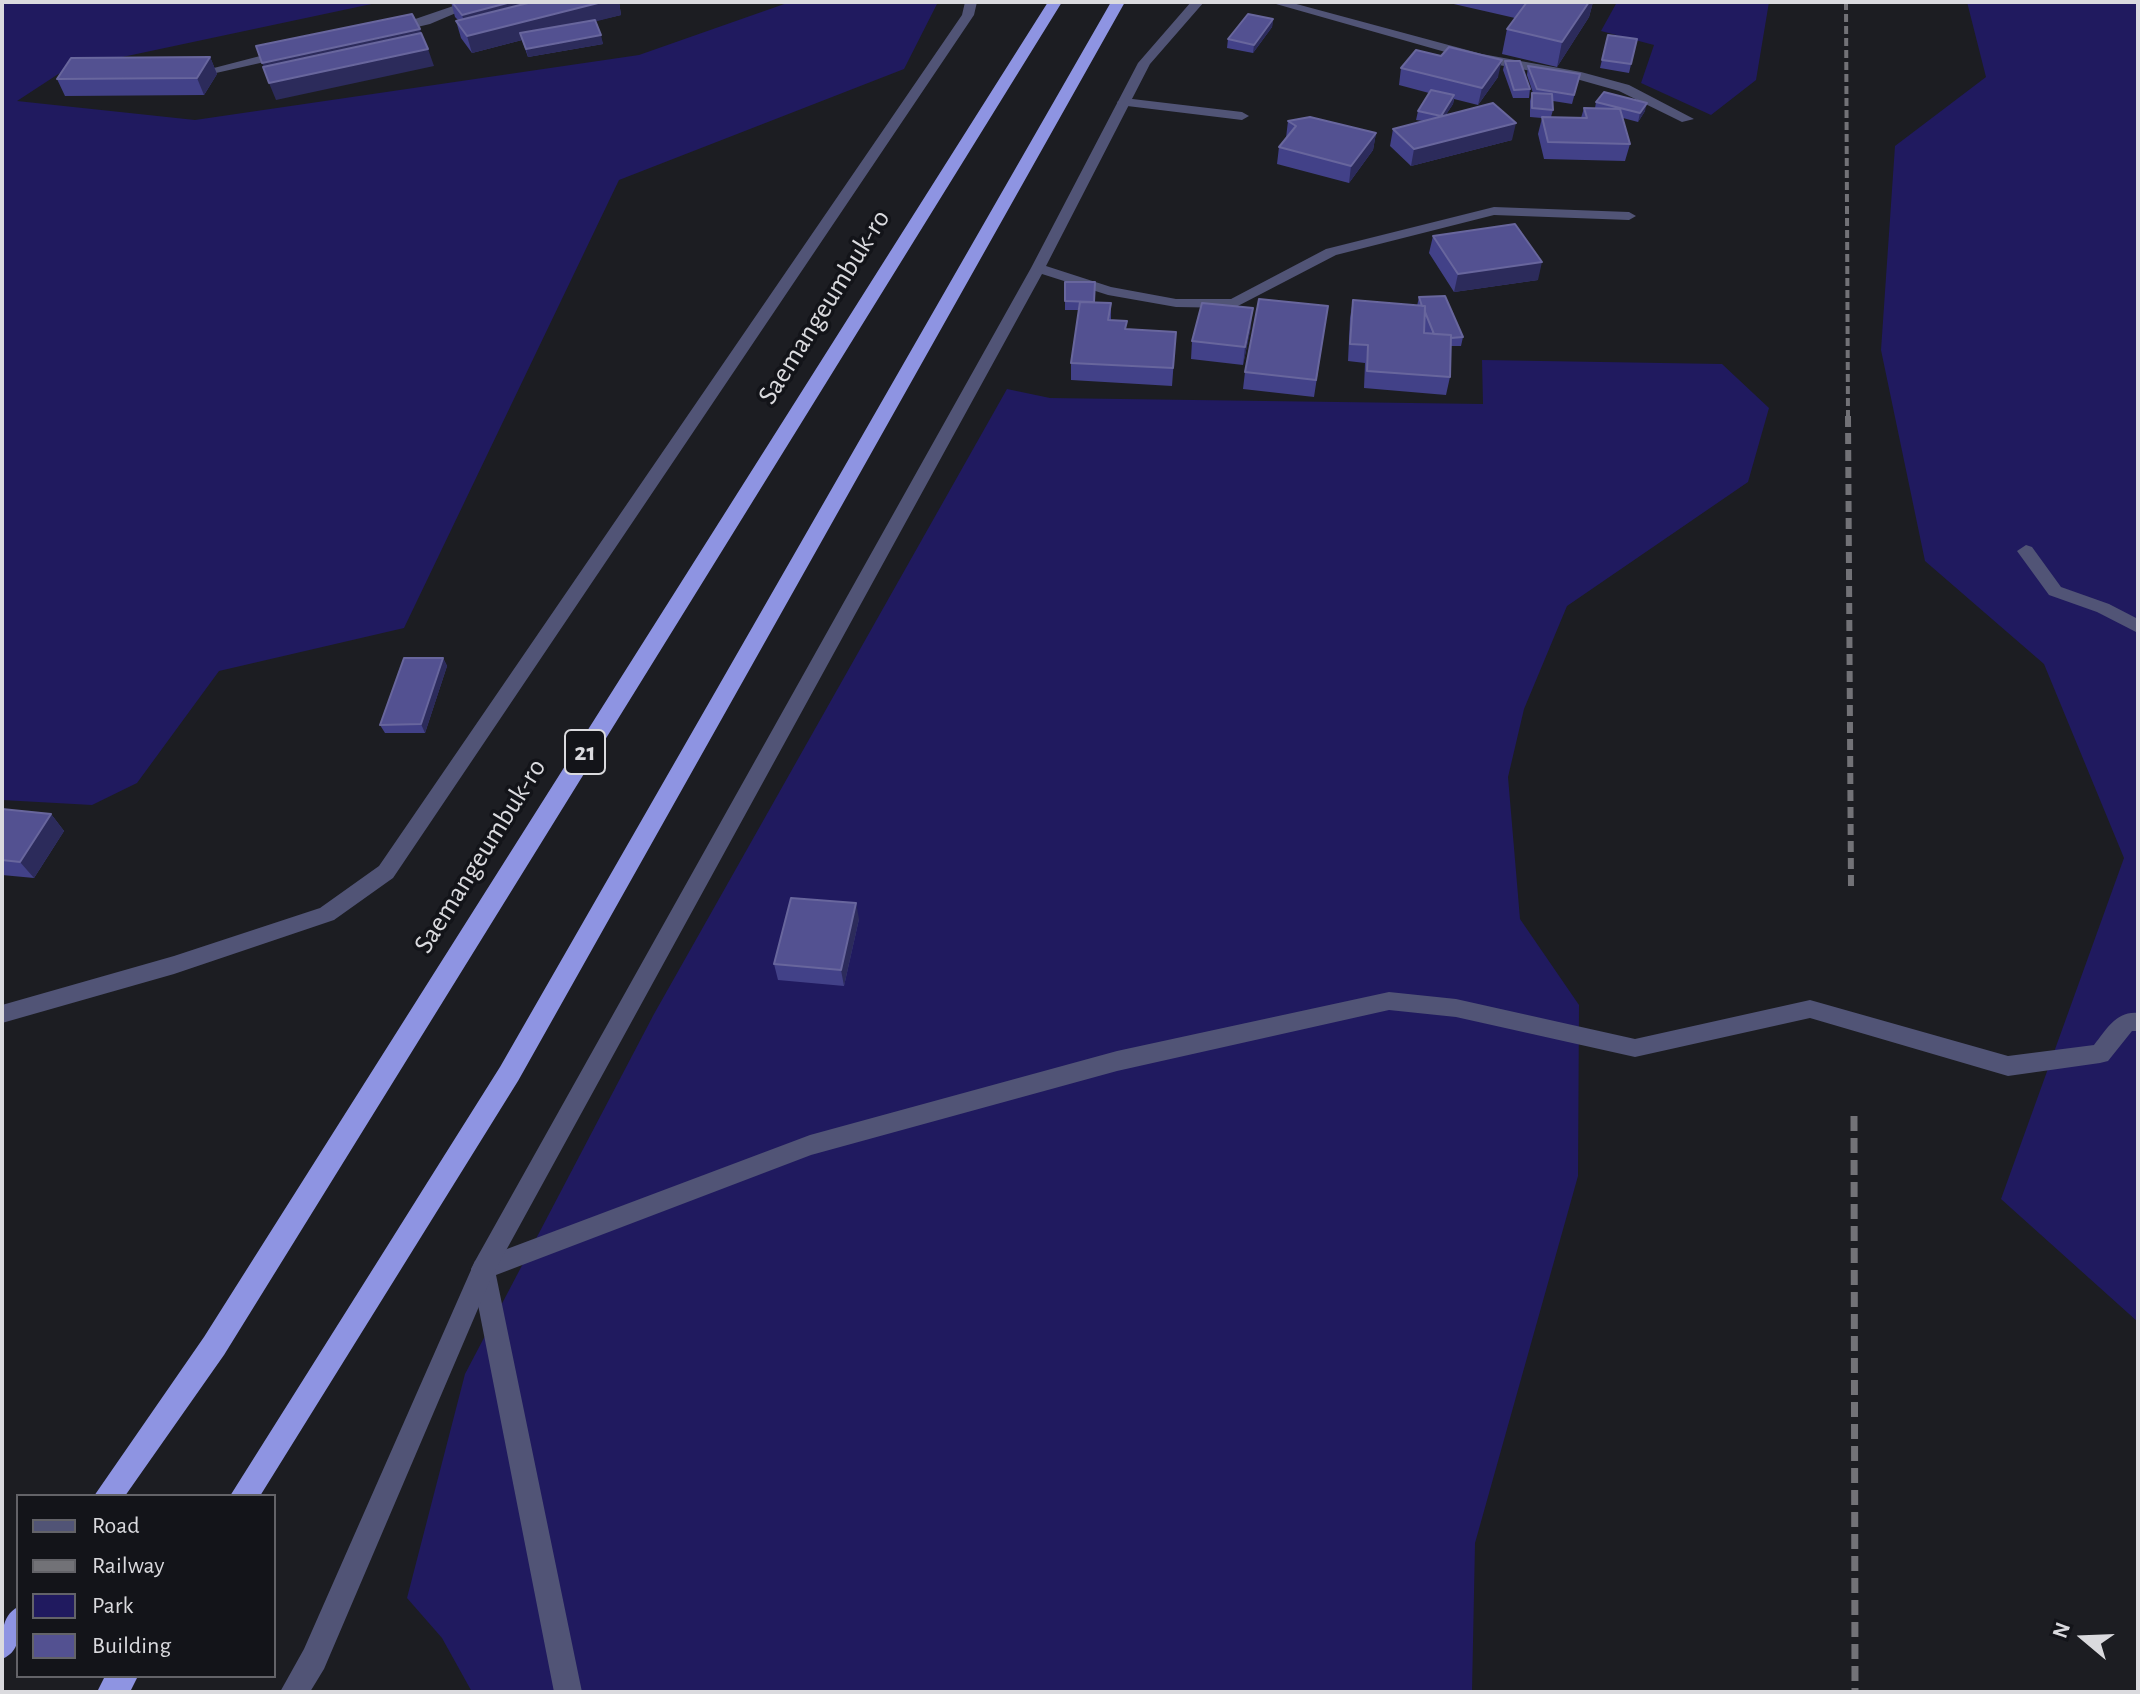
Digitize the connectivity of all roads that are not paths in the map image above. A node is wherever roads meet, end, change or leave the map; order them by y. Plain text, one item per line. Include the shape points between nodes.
1 (476, 2) edge
2 (971, 2) edge
3 (1055, 2) edge
4 (1118, 2) edge
5 (1198, 2) edge
6 (1275, 2) edge
7 (381, 31) edge
8 (306, 48) edge
9 (216, 69) dead end
10 (1124, 102) junction
11 (1242, 116) dead end
12 (1687, 119) dead end
13 (1629, 216) dead end
14 (1038, 268) junction
15 (2026, 551) dead end
16 (2138, 627) edge
17 (2, 1014) edge
18 (2138, 1022) edge
19 (483, 1269) junction
20 (109, 1494) edge
21 (245, 1494) edge
22 (16, 1625) edge
23 (2, 1644) edge
24 (294, 1692) edge
25 (568, 1692) edge

1 - 7 street
2 - 17 street via 968,15 386,872 327,914
3 - 20 highway, Saemangeumbuk-ro / 21 via 214,1346
4 - 21 highway via 509,1074
5 - 10 street via 1144,63
6 - 12 street via 1481,58 1624,88
8 - 9 street
10 - 11 street
10 - 14 street
13 - 14 street via 1494,211 1331,252 1234,304 1176,303 1108,291
14 - 19 street
15 - 16 street via 2055,591
18 - 19 street via 2127,1021 2100,1054 2008,1066 1810,1009 1635,1048 1456,1008 1389,1001 1117,1061 810,1145
19 - 24 street via 314,1659
19 - 25 street
22 - 23 highway

